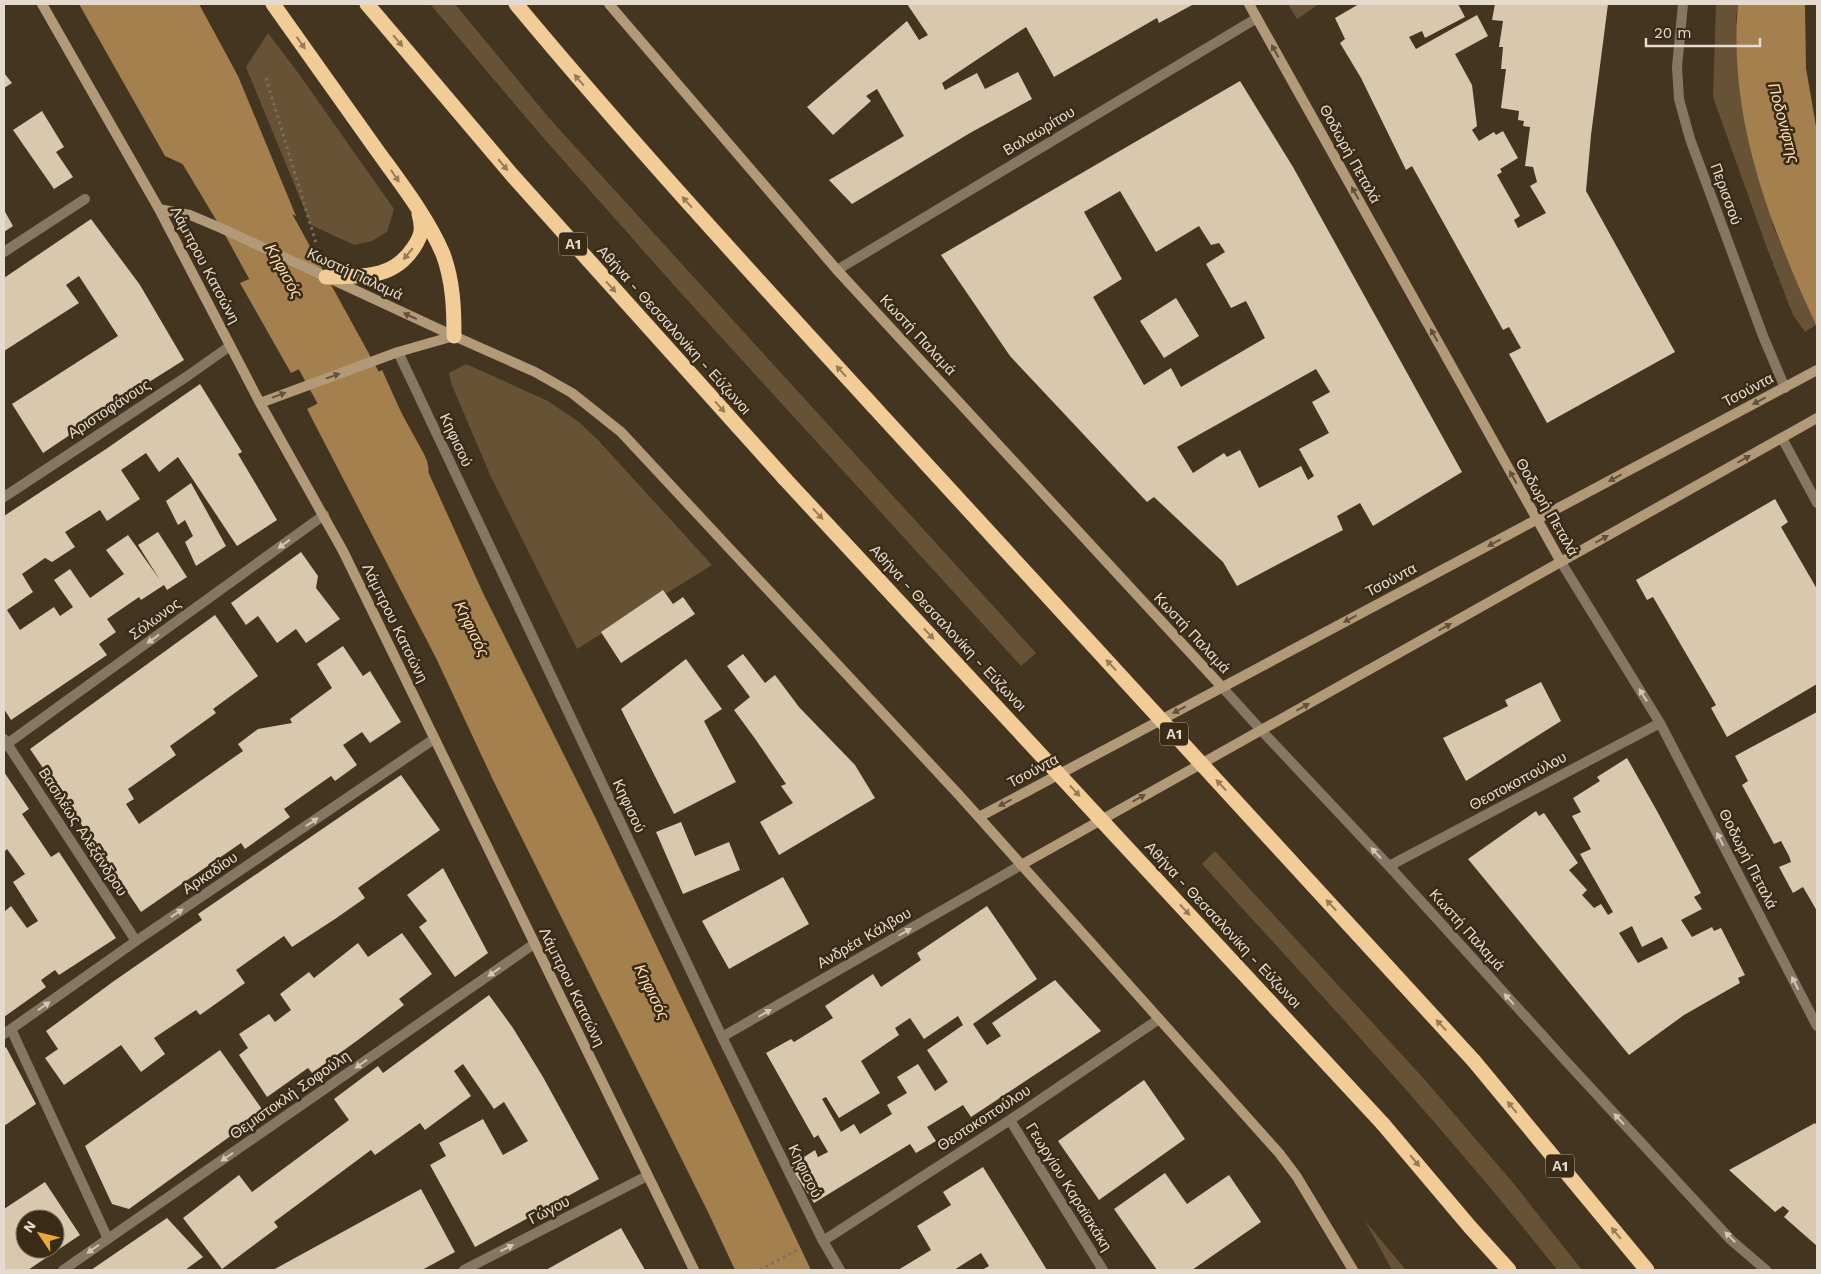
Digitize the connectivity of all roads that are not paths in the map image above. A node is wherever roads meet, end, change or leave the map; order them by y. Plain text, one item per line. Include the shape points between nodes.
1 (42, 4) edge
2 (273, 4) edge
3 (367, 4) edge
4 (516, 4) edge
5 (609, 4) edge
6 (1249, 4) edge
7 (1683, 4) edge
8 (1257, 18) junction
9 (86, 199) dead end
10 (159, 209) junction
11 (418, 210) junction
12 (4, 252) edge
13 (837, 270) junction
14 (326, 277) junction
15 (454, 336) junction
16 (230, 346) junction
17 (398, 352) junction
18 (1817, 370) edge
19 (1785, 388) junction
20 (260, 403) junction
21 (1817, 418) edge
22 (1782, 438) junction
23 (4, 497) edge
24 (1817, 503) edge
25 (324, 515) junction
26 (1537, 520) junction
27 (1561, 562) junction
28 (1222, 687) junction
29 (1660, 723) junction
30 (1261, 730) junction
31 (434, 740) junction
32 (5, 743) edge
33 (979, 817) junction
34 (1021, 865) junction
35 (1389, 866) junction
36 (136, 941) junction
37 (534, 944) junction
38 (1159, 1019) junction
39 (1817, 1026) edge
40 (7, 1031) edge
41 (722, 1037) junction
42 (1010, 1120) junction
43 (648, 1176) junction
44 (108, 1239) junction
45 (823, 1240) junction
46 (63, 1270) edge
47 (464, 1270) edge
48 (694, 1270) edge
49 (840, 1270) edge
50 (1103, 1270) edge
51 (1353, 1270) edge
52 (1510, 1270) edge
53 (1647, 1270) edge
54 (1766, 1270) edge

1 - 10 street, Λάμπρου Κατσώνη
2 -> 11 highway
3 -> 52 highway, Αθήνα - Θεσσαλονίκη - Εύζωνοι / Α1, bridge via 512,175 785,478 1383,1124
53 -> 4 highway, Α1, bridge via 1474,1060 713,231
5 - 13 street, Κωστή Παλαμά
6 - 8 street, Θοδωρή Πεταλά
7 - 19 street, Περισσού via 1677,67 1679,99 1690,139
8 - 13 street, Βαλαωρίτου
26 -> 8 street, Θοδωρή Πεταλά
9 - 12 street
10 - 14 street, Κωστή Παλαμά via 190,215
10 - 16 street, Λάμπρου Κατσώνη
11 -> 14 highway via 423,225 420,236 410,254 397,267 373,275
11 - 15 highway via 434,235 447,268 454,303
13 - 28 street, Κωστή Παλαμά
15 -> 14 street, Κωστή Παλαμά
15 - 17 street
15 - 33 street, Κωστή Παλαμά via 547,378 572,393 621,432
16 - 20 street, Λάμπρου Κατσώνη
16 - 23 street, Αριστοφάνους
20 -> 17 street
17 - 41 street, Κηφισού
18 - 19 street, Τσούντα
19 -> 26 street, Τσούντα
20 - 25 street, Λάμπρου Κατσώνη
21 - 22 street
22 - 24 street
27 -> 22 street
25 - 31 street, Λάμπρου Κατσώνη
25 -> 32 street, Σόλωνος
26 - 27 street, Θοδωρή Πεταλά
26 -> 28 street, Τσούντα
29 -> 27 street, Θοδωρή Πεταλά
30 -> 27 street
28 - 30 street, Κωστή Παλαμά
28 -> 33 street, Τσούντα
29 - 35 street, Θεοτοκοπούλου
39 -> 29 street, Θοδωρή Πεταλά
34 -> 30 street
35 -> 30 street, Κωστή Παλαμά
36 -> 31 street, Αρκαδίου
31 - 37 street, Λάμπρου Κατσώνη
32 - 36 street, Βασιλέως Αλεξάνδρου
33 - 34 street, Κωστή Παλαμά
34 - 38 street, Κωστή Παλαμά
41 -> 34 street, Ανδρέα Κάλβου
54 -> 35 street, Κωστή Παλαμά via 1731,1240
40 -> 36 street, Αρκαδίου
37 - 43 street, Λάμπρου Κατσώνη
37 -> 44 street, Θεμιστοκλή Σοφούλη
38 - 42 street, Θεοτοκοπούλου
38 - 51 street, Κωστή Παλαμά via 1297,1177
40 - 44 street
41 - 45 street, Κηφισού
42 - 45 street, Θεοτοκοπούλου
42 - 50 street, Γεωργίου Καραϊσκάκη
47 -> 43 street, Γώγου
43 - 48 street, Λάμπρου Κατσώνη
44 -> 46 street, Θεμιστοκλή Σοφούλη
45 - 49 street, Κηφισού

